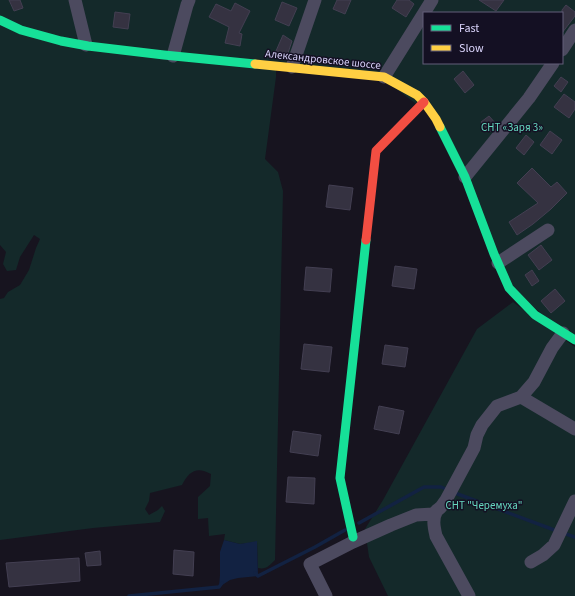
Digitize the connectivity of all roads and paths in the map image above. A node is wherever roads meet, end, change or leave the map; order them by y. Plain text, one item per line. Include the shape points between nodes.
1 (75, 0) edge
2 (189, 0) edge
3 (315, 0) edge
4 (432, 0) edge
5 (425, 12) edge
6 (423, 15) edge
7 (0, 20) edge
8 (575, 30) edge
9 (86, 45) junction
10 (563, 48) edge
11 (173, 56) junction
12 (552, 64) edge
13 (292, 68) junction
14 (384, 77) junction
15 (424, 102) junction
16 (465, 177) junction
17 (548, 230) dead end
18 (498, 263) junction
19 (571, 334) edge
20 (521, 397) junction
21 (575, 429) edge
22 (575, 501) edge
23 (437, 510) junction
24 (353, 537) dead end
25 (531, 562) dead end
26 (326, 596) edge
27 (469, 596) edge

1 - 9 street
2 - 11 street
3 - 13 street
4 - 5 street
6 - 14 street
7 - 9 street, Александровское шоссе via 21,30
8 - 10 street
9 - 11 street, Александровское шоссе
11 - 13 street, Александровское шоссе
12 - 16 street via 529,98
13 - 14 street, Александровское шоссе
14 - 15 street, Александровское шоссе via 417,95
15 - 16 street, Александровское шоссе via 437,120
15 - 24 street via 376,151 340,478
16 - 18 street, Александровское шоссе
17 - 18 street
18 - 19 street, Александровское шоссе via 509,288 535,315
19 - 20 street via 552,348 534,382
20 - 21 street
20 - 23 street via 497,406 482,425 474,448 446,500
22 - 25 street via 554,545
23 - 26 street via 432,514 416,515 391,524 310,564
23 - 27 street via 434,515 436,536

